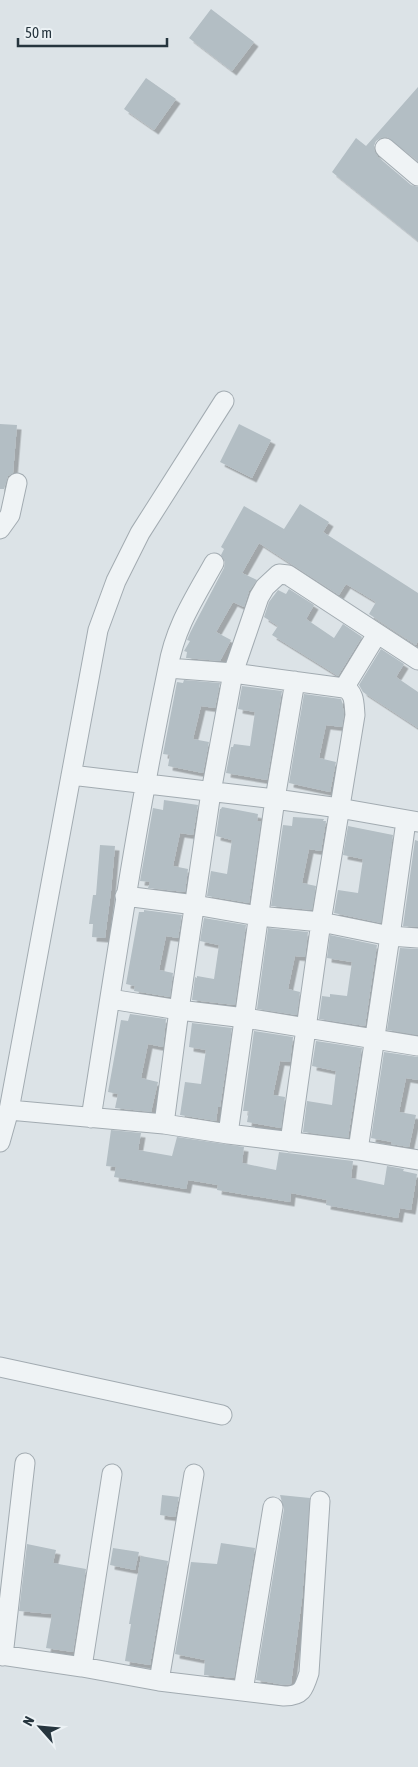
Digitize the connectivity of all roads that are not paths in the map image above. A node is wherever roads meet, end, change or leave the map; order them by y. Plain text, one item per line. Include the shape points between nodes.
1 (385, 148) dead end
2 (418, 176) edge
3 (224, 401) dead end
4 (17, 483) dead end
5 (0, 529) edge
6 (214, 563) dead end
7 (377, 634) junction
8 (418, 660) edge
9 (168, 668) junction
10 (233, 674) junction
11 (295, 680) junction
12 (344, 688) junction
13 (71, 775) junction
14 (145, 783) junction
15 (211, 792) junction
16 (275, 799) junction
17 (339, 808) junction
18 (412, 821) edge
19 (125, 896) junction
20 (195, 905) junction
21 (258, 916) junction
22 (321, 922) junction
23 (390, 936) junction
24 (418, 938) edge
25 (110, 999) junction
26 (179, 1010) junction
27 (245, 1018) junction
28 (305, 1028) junction
29 (375, 1040) junction
30 (418, 1046) edge
31 (9, 1110) junction
32 (91, 1118) junction
33 (164, 1124) junction
34 (228, 1134) junction
35 (0, 1142) edge
36 (290, 1142) junction
37 (358, 1150) junction
38 (418, 1160) edge
39 (0, 1367) edge
40 (222, 1415) dead end
41 (25, 1463) dead end
42 (112, 1474) dead end
43 (194, 1474) dead end
44 (320, 1501) dead end
45 (273, 1507) dead end
46 (2, 1656) edge
47 (82, 1667) junction
48 (159, 1681) junction
49 (243, 1691) junction

1 - 2 street
3 - 13 street via 140,533 116,581 98,630
4 - 5 street via 10,514
6 - 9 street via 180,626
7 - 8 street
7 - 10 street via 288,575 279,574 264,587 259,597
7 - 12 street
9 - 10 street
9 - 14 street
10 - 11 street
10 - 15 street
11 - 12 street
11 - 16 street
12 - 17 street via 352,696 355,715
13 - 14 street
13 - 31 street
14 - 15 street
14 - 19 street
15 - 16 street
15 - 20 street
16 - 17 street
16 - 21 street
17 - 18 street
17 - 22 street
18 - 23 street
19 - 20 street
19 - 25 street
20 - 21 street
20 - 26 street
21 - 22 street
21 - 27 street
22 - 23 street
22 - 28 street
23 - 24 street
23 - 29 street
25 - 26 street
25 - 32 street
26 - 27 street
26 - 33 street
27 - 28 street
27 - 34 street
28 - 29 street
28 - 36 street
29 - 30 street
29 - 37 street
31 - 32 street
31 - 35 street
32 - 33 street
33 - 34 street
34 - 36 street
36 - 37 street
37 - 38 street
39 - 40 street
41 - 46 street
42 - 47 street
43 - 48 street
44 - 49 street via 309,1673 305,1687 293,1696
45 - 49 street
46 - 47 street
47 - 48 street
48 - 49 street

